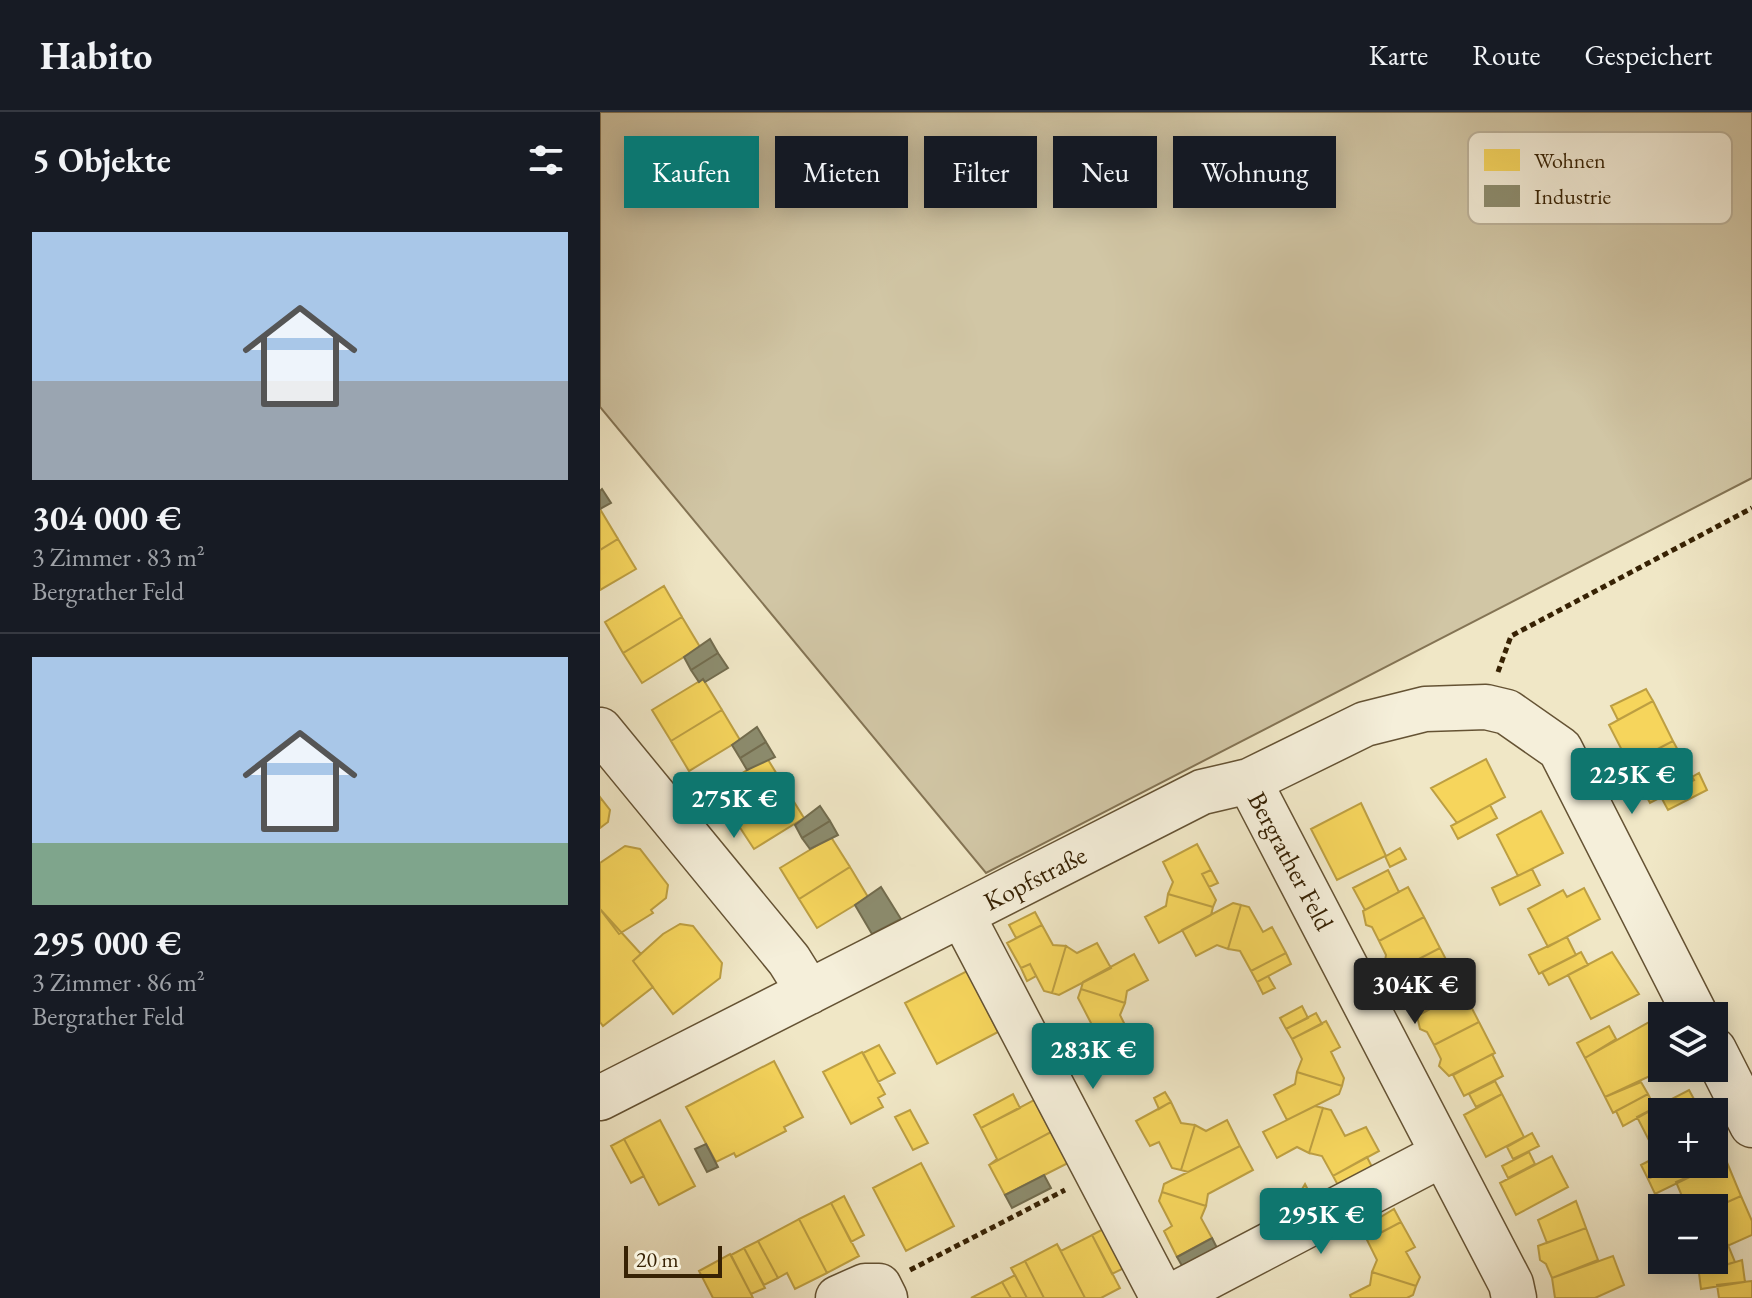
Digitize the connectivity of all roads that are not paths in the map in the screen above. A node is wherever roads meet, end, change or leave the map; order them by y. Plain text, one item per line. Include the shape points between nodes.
1 (600, 730) edge
2 (1249, 781) junction
3 (962, 915) junction
4 (809, 992) junction
5 (1689, 1002) edge
6 (1728, 1078) edge
7 (600, 1098) edge
8 (1752, 1125) edge
9 (1443, 1154) junction
10 (882, 1292) edge
11 (838, 1298) edge
12 (1165, 1298) edge
13 (1514, 1298) edge

1 - 4 street via 789,960
2 - 3 street, Kopfstraße via 1202,792
2 - 5 street, Kopfstraße via 1365,724 1425,709 1486,707 1507,712 1560,749
2 - 9 street, Bergrather Feld
3 - 4 street, Kopfstraße
3 - 12 street
4 - 7 street, Kopfstraße
6 - 8 street
9 - 12 street
9 - 13 street, Bergrather Feld
10 - 11 street via 865,1286

